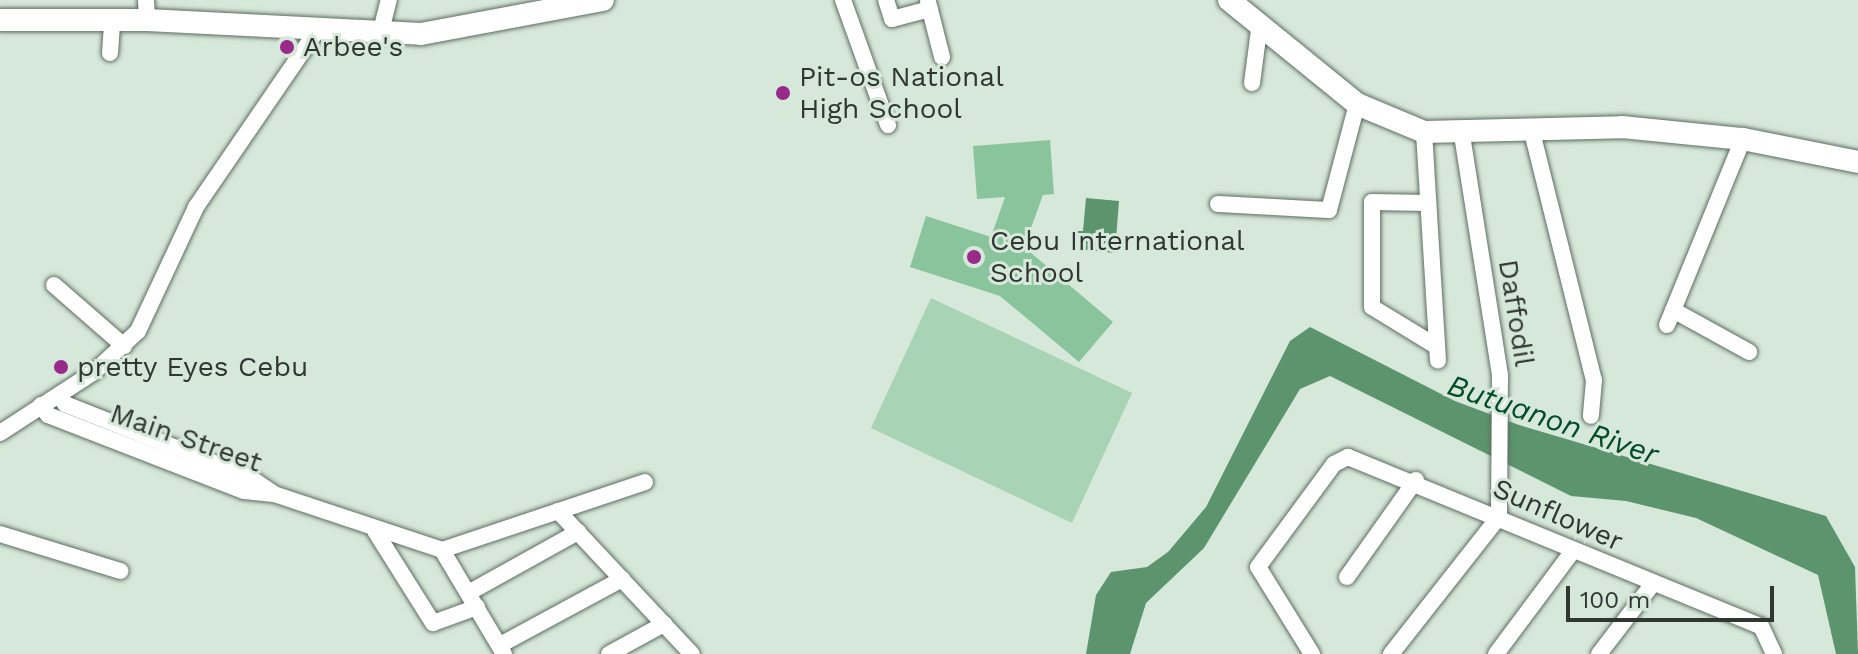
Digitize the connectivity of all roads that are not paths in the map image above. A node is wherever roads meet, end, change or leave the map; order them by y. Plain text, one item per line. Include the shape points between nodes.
1 (389, 0) edge
2 (603, 0) edge
3 (886, 0) edge
4 (1229, 0) edge
5 (845, 1) edge
6 (929, 5) edge
7 (146, 10) edge
8 (0, 20) edge
9 (112, 21) junction
10 (1259, 30) junction
11 (316, 32) junction
12 (380, 35) junction
13 (110, 53) dead end
14 (942, 57) dead end
15 (1252, 83) dead end
16 (1357, 104) junction
17 (888, 125) dead end
18 (1424, 132) junction
19 (1532, 132) junction
20 (1462, 135) junction
21 (1743, 139) junction
22 (1858, 162) edge
23 (1428, 203) junction
24 (1218, 204) dead end
25 (54, 285) dead end
26 (124, 346) junction
27 (1749, 352) dead end
28 (59, 395) junction
29 (41, 405) junction
30 (1591, 416) dead end
31 (0, 433) edge
32 (1416, 480) junction
33 (645, 482) dead end
34 (274, 494) junction
35 (558, 511) junction
36 (1499, 517) junction
37 (375, 531) junction
38 (578, 532) junction
39 (0, 534) edge
40 (442, 550) junction
41 (1572, 552) junction
42 (120, 571) dead end
43 (1347, 577) dead end
44 (622, 579) junction
45 (1652, 585) junction
46 (474, 599) junction
47 (664, 624) junction
48 (502, 650) edge
49 (609, 654) edge
50 (692, 654) edge
51 (1312, 654) edge
52 (1391, 654) edge
53 (1496, 654) edge
54 (1599, 654) edge
55 (1774, 654) edge

1 - 12 street
2 - 12 main road via 485,25
3 - 6 street via 892,19
4 - 10 main road
5 - 17 street
6 - 14 street
7 - 9 main road
7 - 11 main road
8 - 9 main road
9 - 13 street
10 - 15 street
10 - 16 main road
11 - 12 main road
11 - 26 street via 196,207 153,303
16 - 18 main road
16 - 24 street via 1329,210
18 - 20 main road
18 - 23 street
19 - 20 main road
19 - 21 main road via 1622,127
19 - 30 street via 1594,380
20 - 36 street, Daffodil via 1502,414
21 - 22 main road
21 - 27 street via 1670,318
23 - 23 street via 1372,202 1372,307 1437,354
25 - 26 street
26 - 28 street
28 - 29 street
28 - 34 street, Main Street via 65,404 249,477
29 - 31 street
29 - 34 street, Main Street via 48,415 244,491
32 - 36 street, Sunflower
32 - 43 street
32 - 51 street, Sunflower via 1348,457 1334,464 1258,567
33 - 35 street
34 - 37 street, Main Street
35 - 38 street
35 - 40 street
36 - 41 street, Sunflower
36 - 52 street
37 - 40 street, Main Street
37 - 46 street via 433,623
38 - 44 street
38 - 46 street
39 - 42 street
40 - 46 street
41 - 45 street, Sunflower
41 - 53 street
44 - 47 street
44 - 48 street
45 - 54 street
45 - 55 street, Sunflower via 1761,626
46 - 48 street
47 - 49 street
47 - 50 street

